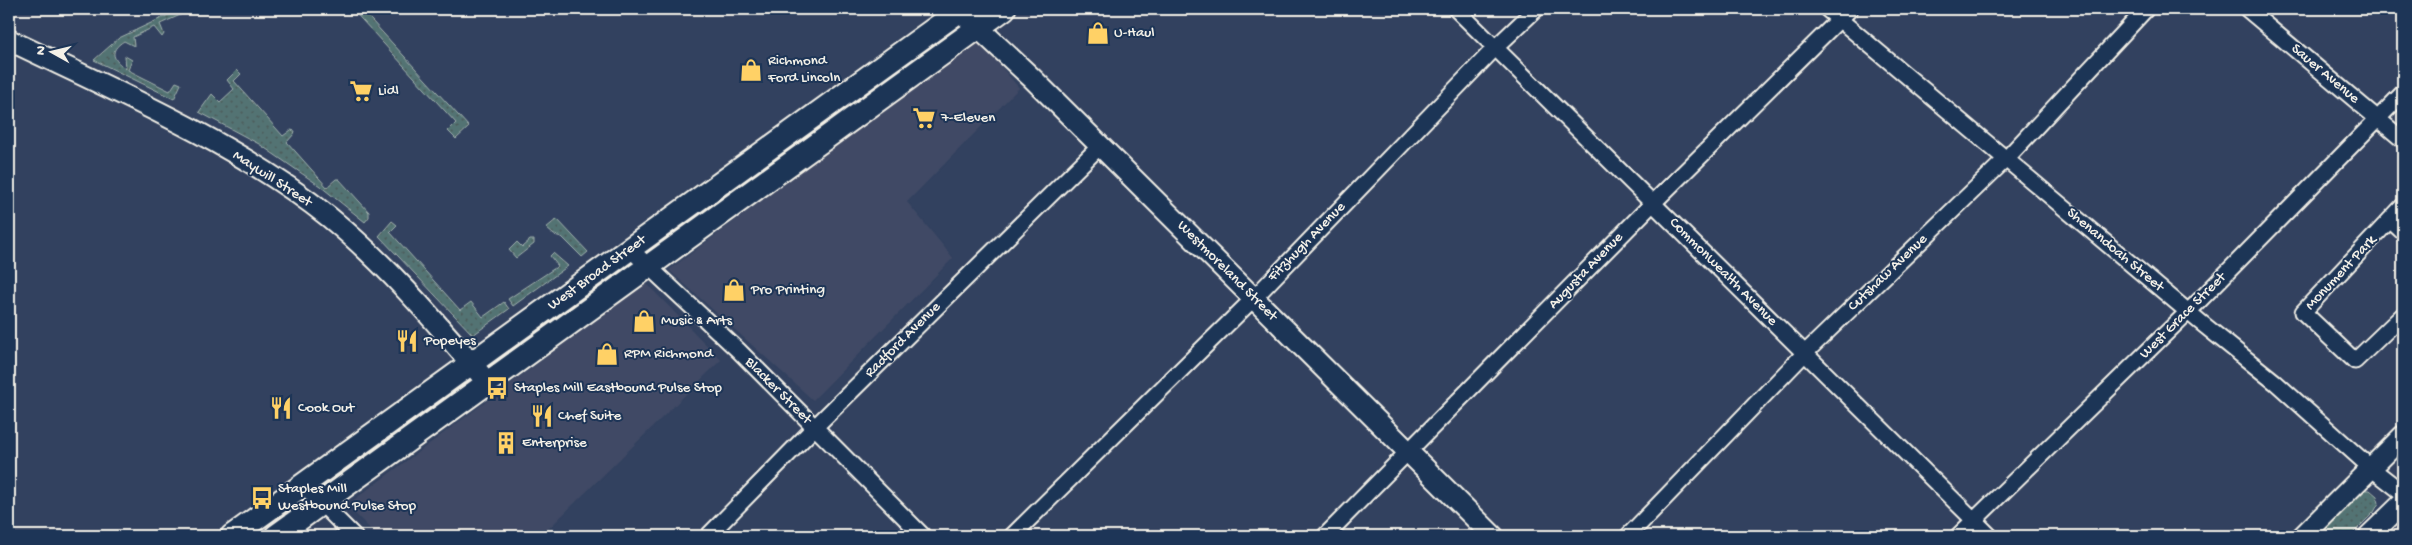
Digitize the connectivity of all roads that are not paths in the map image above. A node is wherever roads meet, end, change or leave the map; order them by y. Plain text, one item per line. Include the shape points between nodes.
1 (960, 9) edge
2 (1004, 9) edge
3 (1456, 9) edge
4 (1536, 9) edge
5 (1827, 9) edge
6 (1850, 9) edge
7 (2146, 9) edge
8 (2247, 9) edge
9 (1840, 20) junction
10 (979, 27) junction
11 (9, 40) edge
12 (1495, 48) junction
13 (2403, 93) edge
14 (2378, 118) junction
15 (2403, 140) edge
16 (1100, 146) junction
17 (2006, 159) junction
18 (1653, 203) junction
19 (2403, 206) edge
20 (2390, 220) junction
21 (2403, 232) edge
22 (630, 249) junction
23 (650, 266) junction
24 (1254, 298) junction
25 (2188, 312) junction
26 (2403, 315) edge
27 (1805, 353) junction
28 (471, 364) junction
29 (488, 383) junction
30 (815, 427) junction
31 (2403, 436) edge
32 (1409, 452) junction
33 (2371, 468) junction
34 (303, 485) junction
35 (2403, 493) edge
36 (321, 503) junction
37 (2403, 503) edge
38 (1975, 520) junction
39 (232, 536) edge
40 (276, 536) edge
41 (354, 536) edge
42 (708, 536) edge
43 (923, 536) edge
44 (1012, 536) edge
45 (1325, 536) edge
46 (1493, 536) edge
47 (1628, 536) edge
48 (1958, 536) edge
49 (1990, 536) edge
50 (2303, 536) edge
51 (2369, 536) edge

1 - 10 street, Westmoreland Street
1 - 22 main road, West Broad Street
2 - 10 main road, West Broad Street
3 - 12 street, Commonwealth Avenue
4 - 12 street, Fitzhugh Avenue
5 - 9 street, Shenandoah Street
6 - 9 street, Augusta Avenue
7 - 17 street, Cutshaw Avenue
8 - 14 street, Sauer Avenue
9 - 17 street, Shenandoah Street
9 - 18 street, Augusta Avenue
10 - 16 street, Westmoreland Street
10 - 23 main road, West Broad Street
11 - 28 street, Maywill Street via 223,147 290,189 378,261
12 - 18 street, Commonwealth Avenue
12 - 24 street, Fitzhugh Avenue
13 - 14 street, West Grace Street
14 - 15 street, Sauer Avenue
14 - 25 street, West Grace Street
16 - 24 street, Westmoreland Street
16 - 30 street, Radford Avenue
17 - 25 street, Shenandoah Street
17 - 27 street, Cutshaw Avenue
18 - 27 street, Commonwealth Avenue
18 - 32 street, Augusta Avenue
19 - 20 street, Monument Park
20 - 21 street
20 - 26 street, Monument Park via 2303,312 2355,362
22 - 23 street, Blacker Street
22 - 28 main road, West Broad Street
23 - 29 main road, West Broad Street
23 - 30 street, Blacker Street
24 - 32 street, Westmoreland Street
24 - 44 street, Fitzhugh Avenue
25 - 33 street, Shenandoah Street via 2275,382
25 - 38 street, West Grace Street
27 - 38 street, Commonwealth Avenue
27 - 47 street, Cutshaw Avenue
28 - 29 street, Maywill Street
28 - 34 main road, West Broad Street
29 - 36 main road, West Broad Street
30 - 42 street, Radford Avenue
30 - 43 street, Blacker Street
31 - 33 street
32 - 45 street, Augusta Avenue
32 - 46 street, Westmoreland Street
33 - 35 street, Shenandoah Street
33 - 50 street
34 - 36 street
34 - 39 main road, West Broad Street
36 - 40 main road, West Broad Street
36 - 41 street
37 - 51 street
38 - 48 street, West Grace Street
38 - 49 street, Commonwealth Avenue

